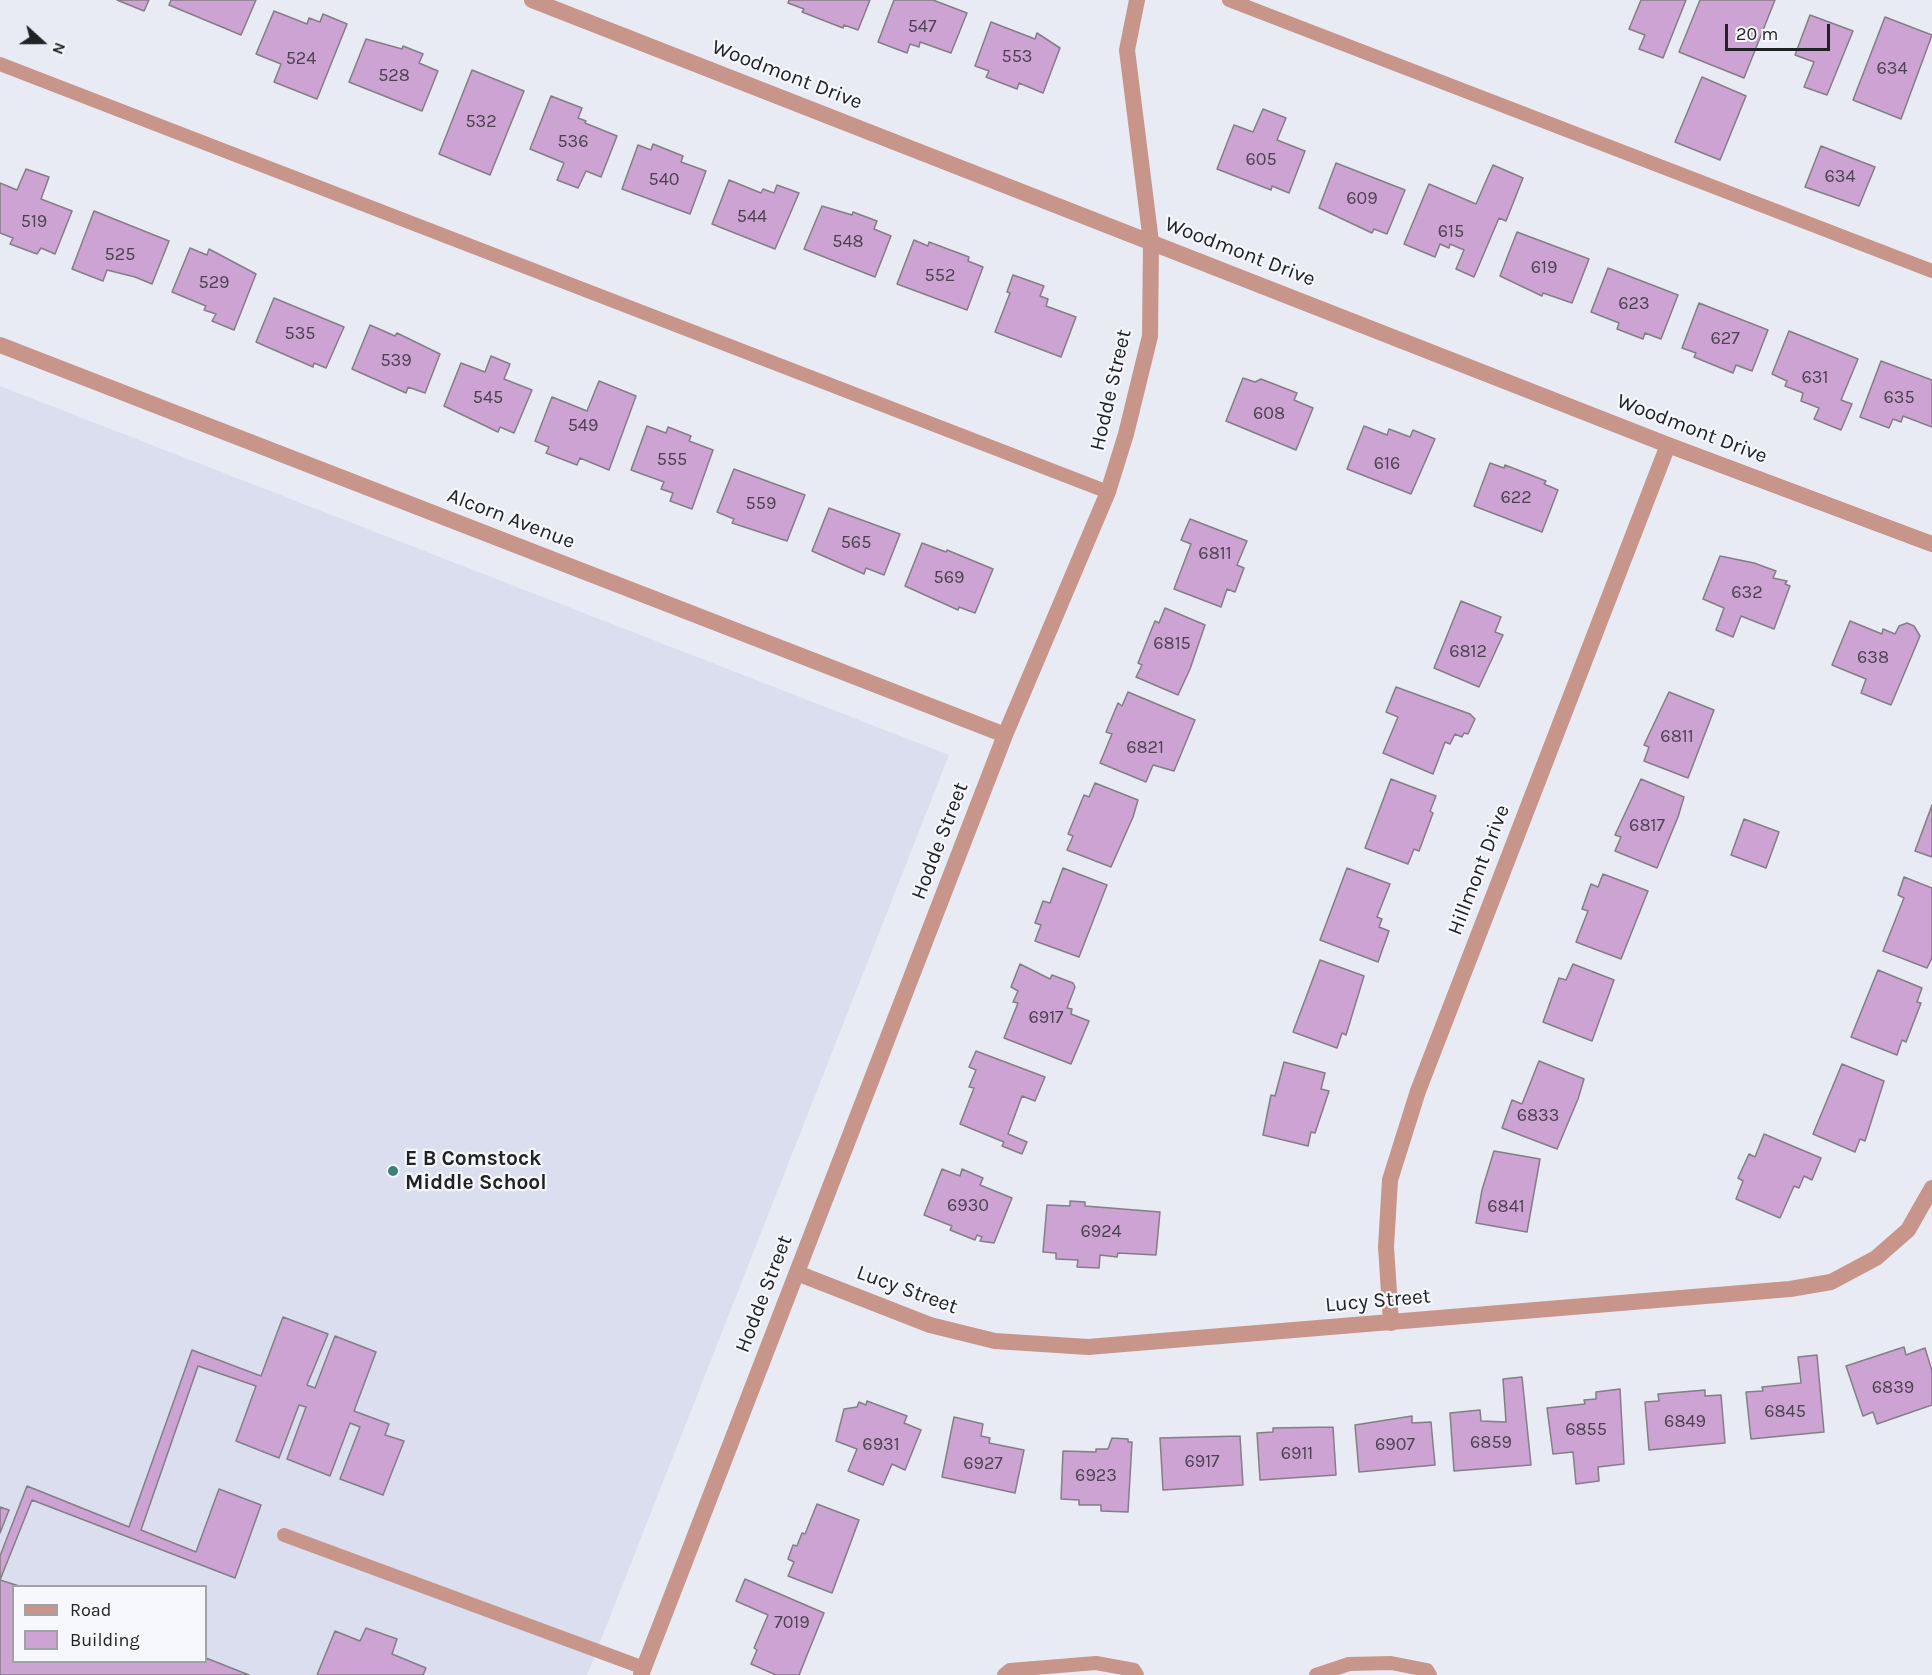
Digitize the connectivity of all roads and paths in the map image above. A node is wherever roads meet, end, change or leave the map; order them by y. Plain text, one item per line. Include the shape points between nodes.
1 (532, 0) edge
2 (1137, 0) edge
3 (1229, 0) edge
4 (0, 64) edge
5 (1151, 242) junction
6 (1932, 271) edge
7 (0, 345) edge
8 (1668, 445) junction
9 (1108, 492) junction
10 (1932, 544) edge
11 (1005, 735) junction
12 (1932, 1188) edge
13 (797, 1273) junction
14 (1391, 1323) junction
15 (284, 1535) dead end
16 (642, 1672) edge
17 (1004, 1675) edge
18 (1137, 1675) edge
19 (1316, 1675) edge
20 (1430, 1675) edge

1 - 5 street, Woodmont Drive
2 - 5 street, Hodde Street via 1127,50
3 - 6 lane
4 - 9 lane
5 - 8 street, Woodmont Drive
5 - 9 street, Hodde Street via 1150,336
7 - 11 street, Alcorn Avenue
8 - 10 street, Woodmont Drive
8 - 14 street, Hillmont Drive via 1411,1113 1390,1180 1386,1247
9 - 11 street, Hodde Street
11 - 13 street, Hodde Street
12 - 14 street, Lucy Street via 1908,1230 1876,1258 1832,1282 1790,1289
13 - 14 street, Lucy Street via 930,1325 995,1341 1088,1347
13 - 16 street, Hodde Street
15 - 16 lane
17 - 18 lane via 1010,1670 1096,1663 1134,1670
19 - 20 lane via 1349,1664 1391,1663

